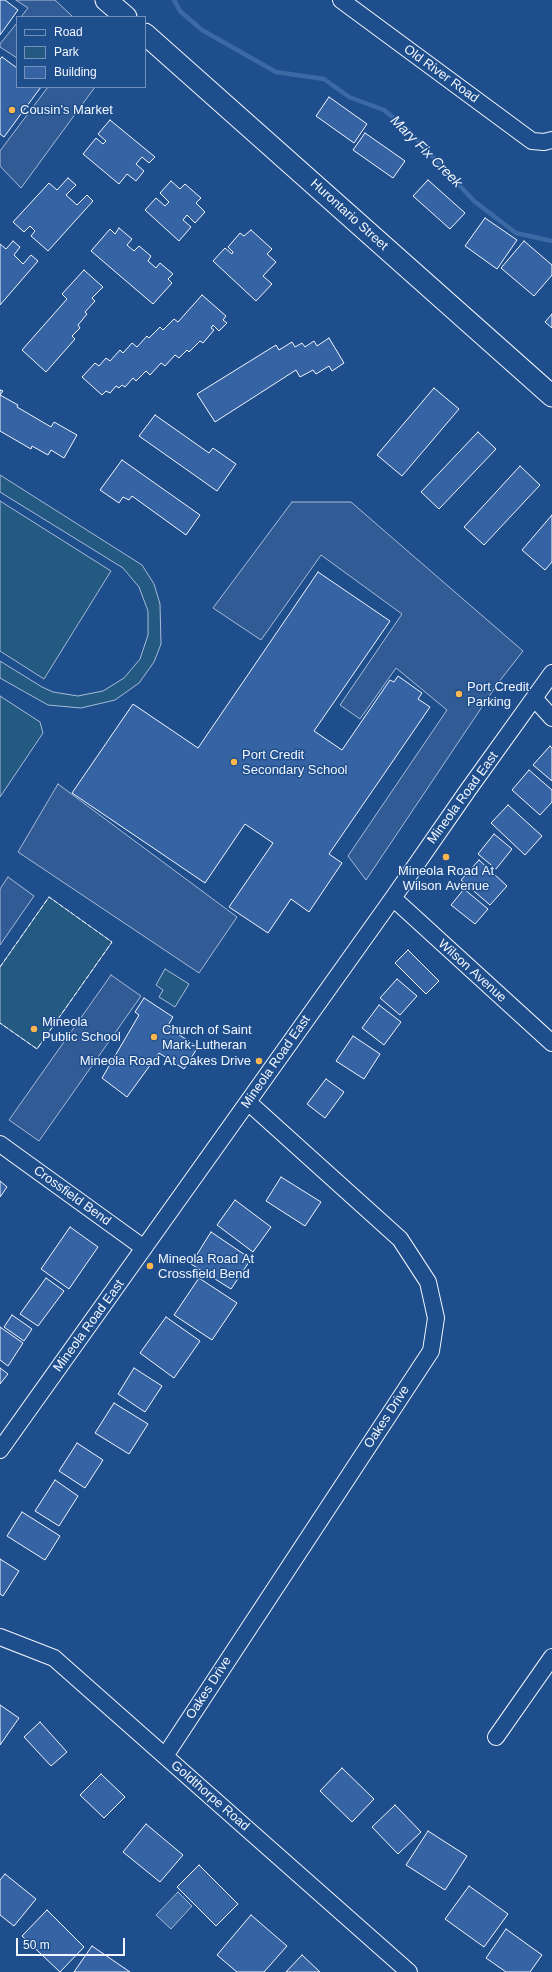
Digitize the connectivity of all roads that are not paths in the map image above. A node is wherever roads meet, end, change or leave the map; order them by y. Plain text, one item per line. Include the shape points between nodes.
1 (106, 0) edge
2 (349, 2) edge
3 (125, 16) edge
4 (146, 35) edge
5 (548, 141) edge
6 (552, 396) edge
7 (552, 674) edge
8 (535, 699) junction
9 (552, 718) edge
10 (393, 898) junction
11 (552, 1043) edge
12 (248, 1102) junction
13 (0, 1144) edge
14 (144, 1248) junction
15 (0, 1450) edge
16 (0, 1637) edge
17 (552, 1658) edge
18 (496, 1737) dead end
19 (165, 1756) junction
20 (409, 1972) edge

1 - 3 main road
2 - 5 street, Old River Road via 532,141
4 - 6 main road, Hurontario Street
7 - 8 street, Mineola Road East
8 - 9 street
8 - 10 street, Mineola Road East
10 - 11 street, Wilson Avenue
10 - 12 street, Mineola Road East
12 - 14 street, Mineola Road East
12 - 19 street, Oakes Drive via 400,1239 428,1282 436,1318 430,1351
13 - 14 street, Crossfield Bend
14 - 15 street, Mineola Road East
16 - 19 street, Goldthorpe Road via 54,1658
17 - 18 street
19 - 20 street, Goldthorpe Road

